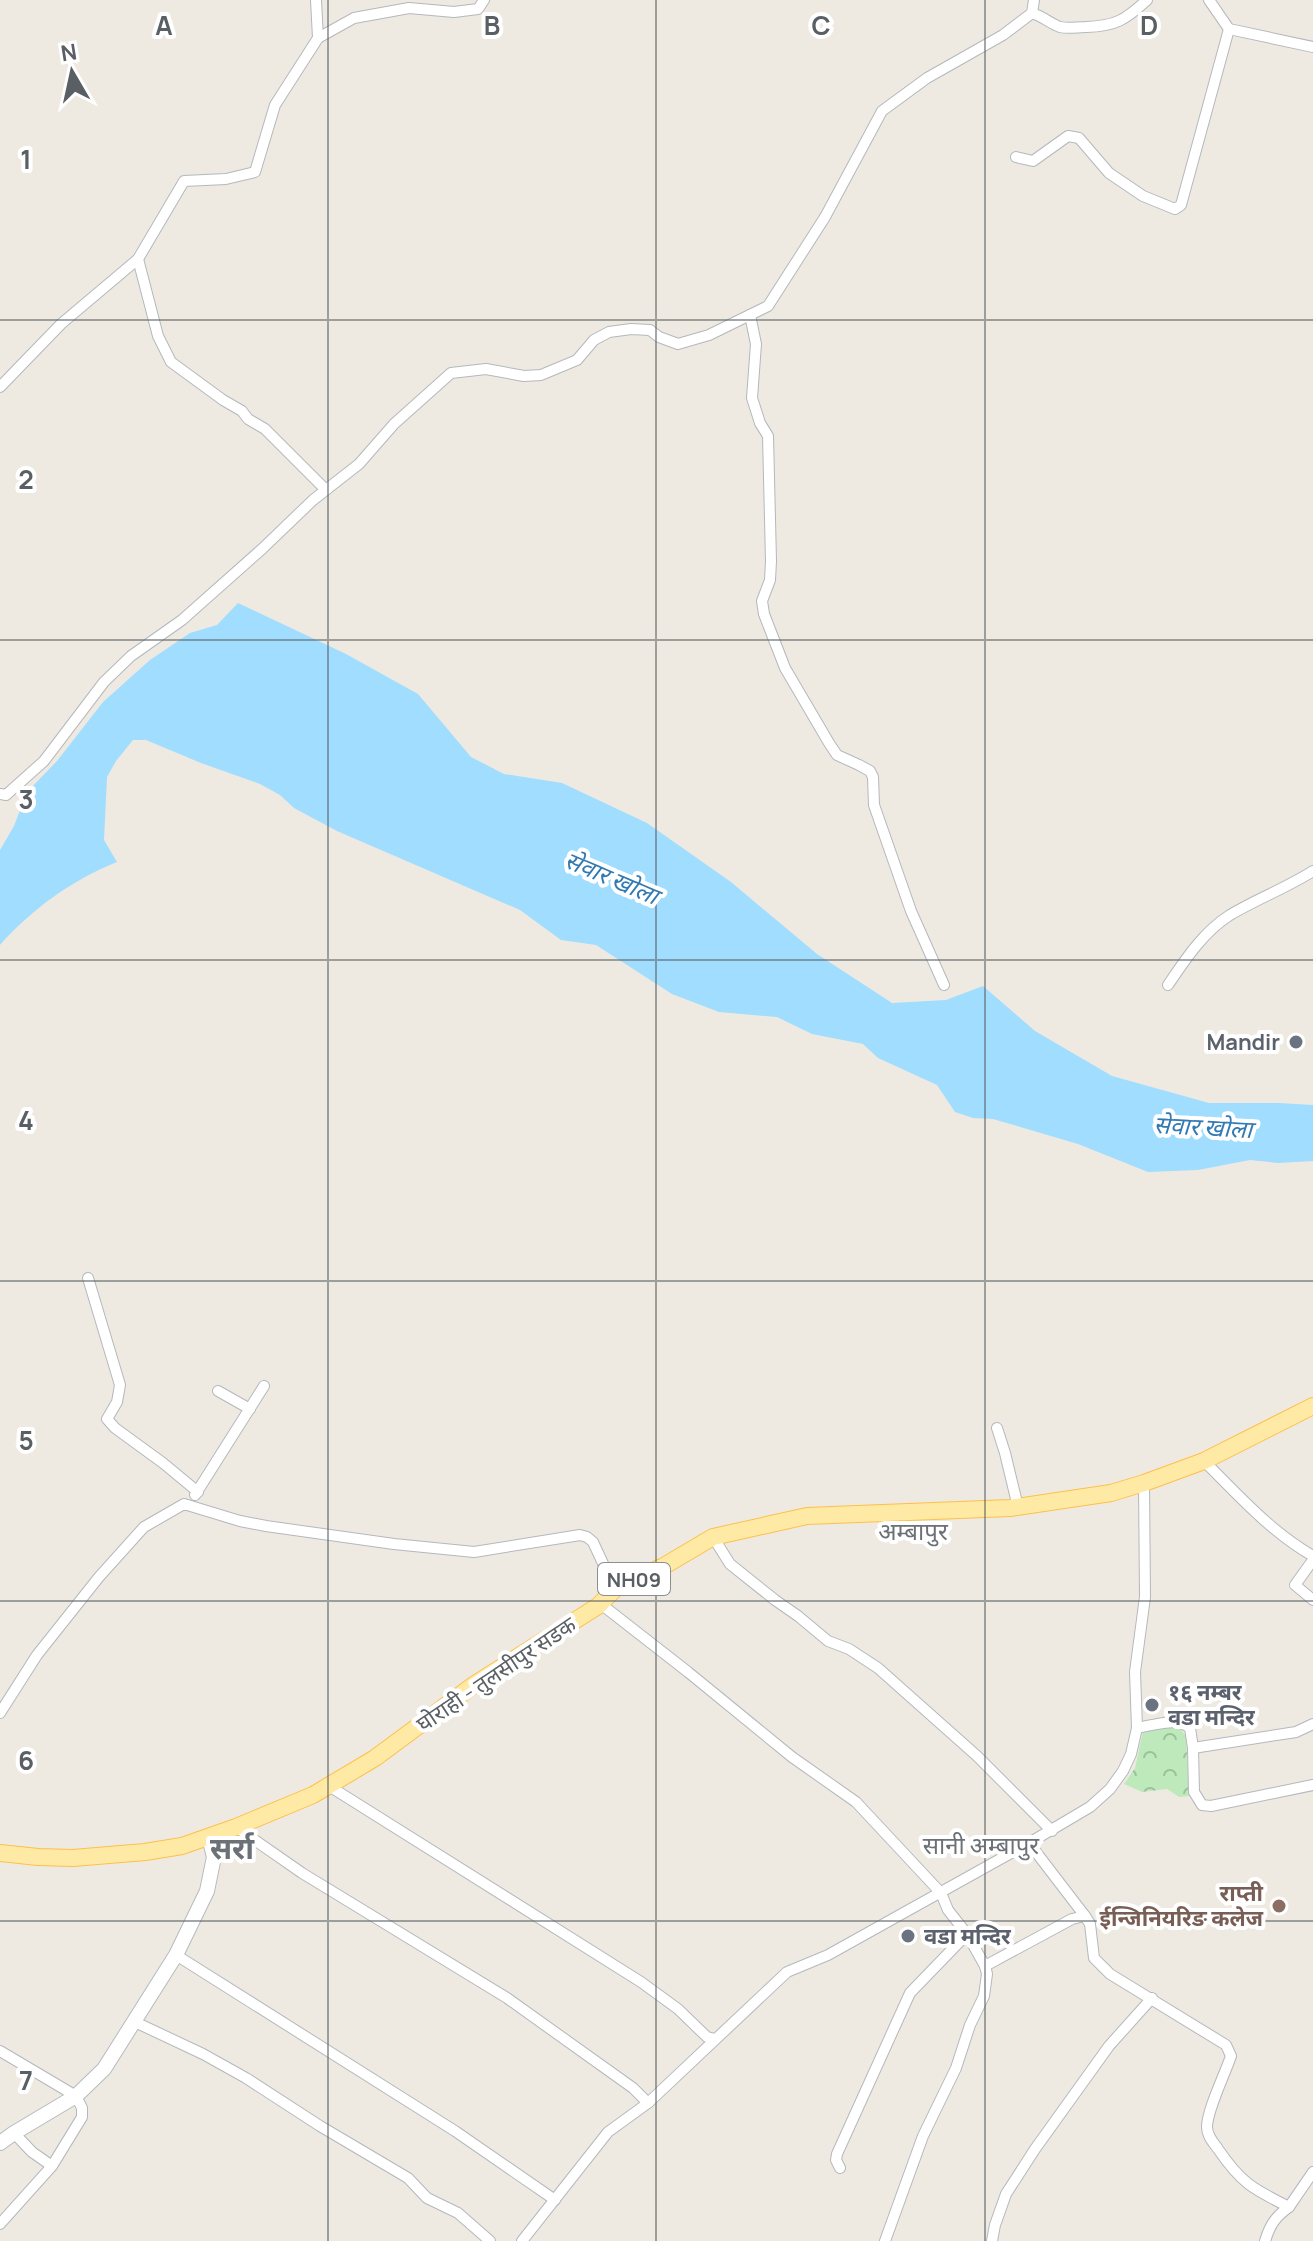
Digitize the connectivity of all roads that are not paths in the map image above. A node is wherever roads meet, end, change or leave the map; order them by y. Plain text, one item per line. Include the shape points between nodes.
1 (316, 0) edge
2 (484, 0) edge
3 (1034, 0) edge
4 (1147, 0) edge
5 (1209, 0) edge
6 (1032, 13) junction
7 (1229, 29) junction
8 (318, 38) junction
9 (1313, 47) edge
10 (1016, 157) dead end
11 (138, 259) junction
12 (750, 315) junction
13 (0, 387) edge
14 (326, 490) junction
15 (0, 794) edge
16 (1313, 871) edge
17 (944, 985) dead end
18 (1168, 985) dead end
19 (88, 1278) dead end
20 (264, 1386) dead end
21 (218, 1391) dead end
22 (1313, 1406) edge
23 (250, 1409) junction
24 (997, 1428) dead end
25 (1204, 1461) junction
26 (1144, 1483) junction
27 (198, 1492) junction
28 (184, 1504) junction
29 (1018, 1507) junction
30 (713, 1537) junction
31 (1313, 1558) edge
32 (618, 1586) junction
33 (1313, 1600) edge
34 (598, 1606) junction
35 (0, 1713) edge
36 (1313, 1724) edge
37 (1137, 1728) junction
38 (1193, 1748) junction
39 (1313, 1785) edge
40 (329, 1786) junction
41 (236, 1827) junction
42 (1052, 1831) junction
43 (209, 1837) junction
44 (1029, 1843) junction
45 (0, 1853) edge
46 (941, 1893) junction
47 (1085, 1916) junction
48 (967, 1934) junction
49 (176, 1955) junction
50 (985, 1966) junction
51 (1152, 1998) junction
52 (135, 2022) junction
53 (715, 2039) junction
54 (0, 2051) edge
55 (76, 2096) junction
56 (648, 2103) junction
57 (14, 2133) junction
58 (0, 2143) edge
59 (52, 2166) junction
60 (840, 2168) dead end
61 (1313, 2172) edge
62 (555, 2200) junction
63 (1289, 2207) junction
64 (0, 2224) edge
65 (490, 2241) edge
66 (522, 2241) edge
67 (885, 2241) edge
68 (992, 2241) edge
69 (1265, 2241) edge

1 - 8 street
2 - 8 street via 478,9 409,8 354,18
3 - 6 street
4 - 6 street via 1119,23 1101,27 1056,26
5 - 7 street
6 - 12 street via 882,111 825,217 768,306
7 - 9 street
7 - 10 street via 1181,205 1175,209 1109,173 1079,138 1068,136 1033,161
8 - 11 street via 275,105 255,172 184,181
11 - 13 street via 61,324
11 - 14 street via 158,336 171,362 265,429
12 - 14 street via 678,344 650,330 609,332 577,360 541,375 486,369 451,373
12 - 17 street via 756,344 752,398 768,436 771,561 764,614 785,668 837,755 873,777 874,805
14 - 15 street via 182,620 131,656 74,718 44,761 6,795
16 - 18 street via 1228,916 1195,946
19 - 27 street via 120,1385 107,1419
20 - 23 street
21 - 23 street
22 - 25 main road, घोराही - तुलसीपुर सडक / NH09
23 - 27 street
24 - 29 street
25 - 26 main road, घोराही - तुलसीपुर सडक / NH09
25 - 31 street via 1252,1510
26 - 29 main road, घोराही - तुलसीपुर सडक / NH09
26 - 37 street via 1145,1597 1135,1672
27 - 28 street
28 - 32 street via 266,1526 474,1552 587,1537
28 - 35 street via 144,1527 99,1577 37,1655
29 - 30 main road, घोराही - तुलसीपुर सडक / NH09 via 807,1516
30 - 32 main road, घोराही - तुलसीपुर सडक / NH09
30 - 42 street via 730,1564 828,1641 878,1668
31 - 33 street via 1295,1585
32 - 34 main road, घोराही - तुलसीपुर सडक / NH09
34 - 40 main road, घोराही - तुलसीपुर सडक / NH09
34 - 46 street via 856,1802
36 - 38 street via 1296,1732
37 - 38 street via 1184,1724 1190,1728
37 - 42 street via 1131,1754 1110,1789
38 - 39 street via 1194,1792 1202,1805
40 - 41 main road, घोराही - तुलसीपुर सडक / NH09
40 - 53 street via 641,1982
41 - 43 main road, घोराही - तुलसीपुर सडक / NH09
41 - 56 street via 507,1998
42 - 44 street
43 - 45 main road, घोराही - तुलसीपुर सडक / NH09 via 145,1852 73,1858
43 - 49 street via 214,1857 207,1891
44 - 46 street
44 - 47 street
46 - 48 street
46 - 53 street via 787,1972
47 - 50 street
47 - 51 street via 1094,1958 1110,1974
48 - 50 street
48 - 60 street via 910,1993 837,2154
49 - 52 street
49 - 62 street
50 - 67 street via 984,1996 923,2136
51 - 63 street via 1226,2045 1231,2056 1210,2112 1208,2136 1248,2186
51 - 68 street via 1109,2046 1035,2149 1006,2194
52 - 55 street via 104,2069
52 - 65 street via 246,2078 408,2178 427,2198 458,2213
53 - 56 street
54 - 55 street
55 - 57 street
55 - 59 street via 82,2117
56 - 62 street via 608,2132
57 - 58 street
57 - 59 street
59 - 64 street
61 - 63 street
62 - 66 street
63 - 69 street via 1270,2224

